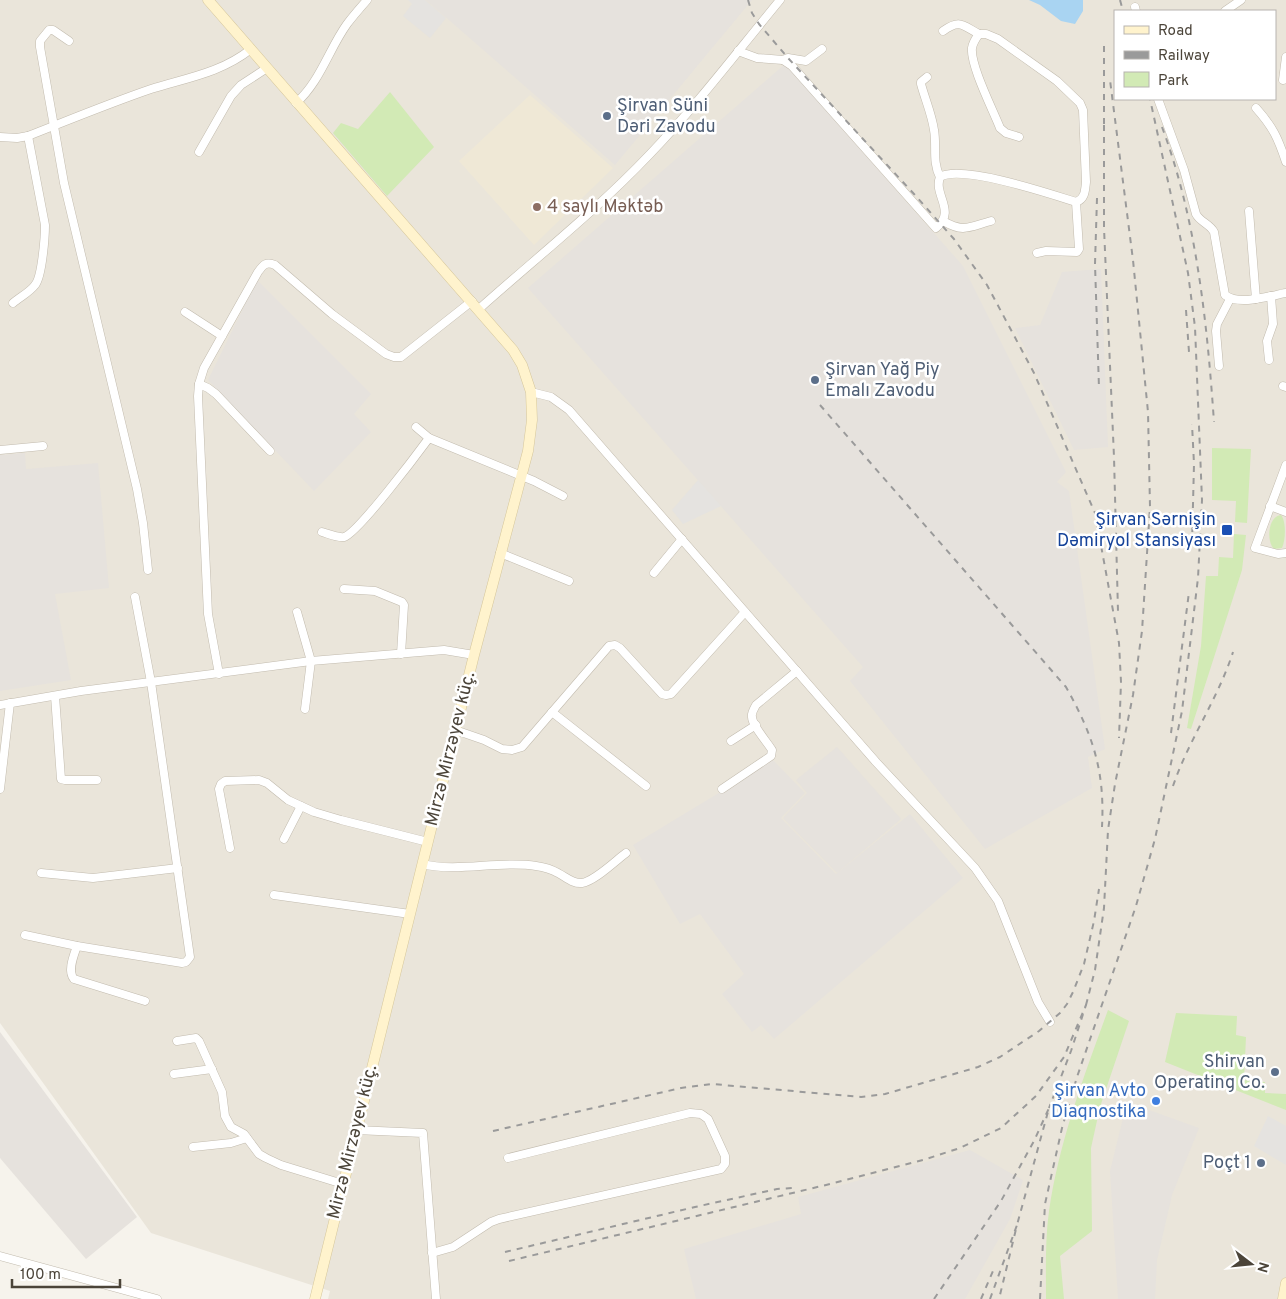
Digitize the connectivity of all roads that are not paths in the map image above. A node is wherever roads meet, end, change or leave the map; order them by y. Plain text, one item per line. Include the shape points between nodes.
1 (208, 0) edge
2 (367, 0) edge
3 (780, 0) edge
4 (1241, 0) edge
5 (1227, 10) edge
6 (943, 31) dead end
7 (979, 34) junction
8 (69, 41) dead end
9 (250, 49) junction
10 (822, 49) dead end
11 (738, 51) junction
12 (1286, 57) edge
13 (783, 60) junction
14 (267, 68) junction
15 (927, 77) dead end
16 (1283, 80) dead end
17 (1158, 100) edge
18 (296, 103) junction
19 (1256, 108) dead end
20 (53, 126) junction
21 (28, 136) junction
22 (1020, 136) dead end
23 (0, 137) edge
24 (199, 152) dead end
25 (1286, 162) edge
26 (940, 177) junction
27 (1076, 202) junction
28 (1249, 212) dead end
29 (943, 221) junction
30 (991, 221) dead end
31 (1036, 253) dead end
32 (1286, 293) edge
33 (1271, 296) junction
34 (1256, 298) junction
35 (1230, 299) junction
36 (13, 303) dead end
37 (475, 305) junction
38 (185, 312) dead end
39 (222, 336) junction
40 (1269, 360) dead end
41 (1219, 366) dead end
42 (199, 384) junction
43 (532, 392) junction
44 (416, 427) dead end
45 (429, 438) junction
46 (43, 446) dead end
47 (0, 450) edge
48 (270, 451) dead end
49 (1286, 465) edge
50 (522, 476) junction
51 (563, 496) dead end
52 (1270, 506) junction
53 (1286, 512) edge
54 (322, 532) dead end
55 (682, 539) junction
56 (1286, 553) edge
57 (500, 554) junction
58 (148, 570) dead end
59 (654, 573) dead end
60 (569, 581) dead end
61 (344, 589) dead end
62 (135, 597) dead end
63 (297, 612) dead end
64 (746, 612) junction
65 (401, 654) junction
66 (474, 655) junction
67 (311, 661) junction
68 (797, 671) junction
69 (219, 674) junction
70 (151, 682) junction
71 (55, 696) junction
72 (10, 703) junction
73 (0, 705) edge
74 (305, 709) dead end
75 (552, 712) junction
76 (756, 725) junction
77 (455, 730) junction
78 (731, 741) dead end
79 (97, 780) dead end
80 (646, 786) dead end
81 (0, 789) edge
82 (722, 789) dead end
83 (300, 806) junction
84 (284, 839) dead end
85 (428, 842) junction
86 (230, 848) dead end
87 (626, 853) dead end
88 (422, 864) junction
89 (178, 868) junction
90 (41, 874) dead end
91 (274, 894) dead end
92 (410, 914) junction
93 (25, 935) dead end
94 (77, 946) junction
95 (145, 1001) dead end
96 (1050, 1022) dead end
97 (177, 1041) dead end
98 (212, 1068) junction
99 (174, 1074) dead end
100 (356, 1130) junction
101 (248, 1138) junction
102 (193, 1147) dead end
103 (508, 1158) dead end
104 (343, 1184) junction
105 (432, 1253) junction
106 (0, 1256) edge
107 (1286, 1283) edge
108 (157, 1299) edge
109 (315, 1299) edge
110 (436, 1299) edge
111 (1283, 1299) edge

1 - 9 main road, Mirzə Mirzəyev küç.
2 - 18 street via 347,24 313,84
3 - 11 street
4 - 5 street
6 - 7 street via 960,24
7 - 22 street via 972,48 977,72 1000,128
7 - 27 street via 998,39 1057,81 1080,103 1086,182 1085,194
8 - 20 street via 53,30 48,30 40,41
9 - 14 main road, Mirzə Mirzəyev küç.
9 - 20 street via 223,68 150,90
10 - 13 street via 806,61
11 - 13 street via 757,58
11 - 37 street via 674,129 628,177
12 - 16 street
13 - 29 street via 792,66 936,228
14 - 18 main road, Mirzə Mirzəyev küç.
14 - 24 street via 241,85 231,96
15 - 26 street via 921,84 935,133 935,168
17 - 35 street via 1196,214 1214,232 1225,295
18 - 37 main road, Mirzə Mirzəyev küç.
19 - 25 street via 1272,125
20 - 21 street
20 - 58 street via 137,489
21 - 23 street
21 - 36 street via 45,236 36,284
26 - 27 street via 952,174 1009,182
26 - 29 street via 938,182 945,208
27 - 31 street via 1079,250
28 - 34 street
29 - 30 street via 963,229
32 - 33 street
33 - 34 street
33 - 40 street via 1273,324 1267,341
34 - 35 street
35 - 41 street via 1216,332
37 - 39 street via 401,356 394,357 332,314 275,264 269,263 258,272
37 - 43 main road, Mirzə Mirzəyev küç. via 513,350
38 - 39 street
39 - 42 street
42 - 48 street via 216,394
42 - 69 street via 208,614
43 - 50 main road, Mirzə Mirzəyev küç. via 531,433
43 - 55 street via 551,397 569,410
44 - 45 street
45 - 50 street
45 - 54 street via 389,491 349,535 338,537
46 - 47 street
49 - 52 street
50 - 51 street
50 - 57 main road, Mirzə Mirzəyev küç.
52 - 53 street
52 - 56 street via 1255,548
55 - 59 street
55 - 64 street
57 - 60 street
57 - 66 main road, Mirzə Mirzəyev küç.
61 - 65 street via 375,592 402,602
62 - 70 street
63 - 67 street
64 - 68 street
64 - 75 street via 671,694 662,694 615,645 609,646
65 - 66 street via 444,650
65 - 67 street
66 - 77 main road, Mirzə Mirzəyev küç.
67 - 69 street
67 - 74 street
68 - 76 street via 756,705 751,716
68 - 96 street via 986,883 1004,914 1038,1002
69 - 70 street
70 - 71 street
70 - 89 street
71 - 72 street
71 - 79 street via 61,778
72 - 73 street
72 - 81 street
75 - 77 street via 522,747 512,750
75 - 80 street
76 - 78 street
76 - 82 street via 772,750 771,756
77 - 85 main road, Mirzə Mirzəyev küç.
83 - 84 street
83 - 85 street
83 - 86 street via 259,780 225,781 219,789
85 - 88 main road, Mirzə Mirzəyev küç.
87 - 88 street via 588,882 581,883 542,867 523,864 447,868
88 - 92 main road, Mirzə Mirzəyev küç.
89 - 90 street via 93,878
89 - 94 street via 189,960 182,962
91 - 92 street
92 - 100 main road, Mirzə Mirzəyev küç.
93 - 94 street
94 - 95 street via 71,970 74,979
97 - 98 street via 196,1038
98 - 99 street
98 - 101 street via 222,1092 227,1123
100 - 104 main road, Mirzə Mirzəyev küç.
100 - 105 street via 422,1133
101 - 102 street
101 - 104 street via 259,1154 280,1165
103 - 105 street via 690,1113 701,1114 708,1119 725,1156 725,1164 721,1170 499,1219 454,1247
104 - 109 main road, Mirzə Mirzəyev küç.
105 - 110 street
106 - 108 street
107 - 111 main road

